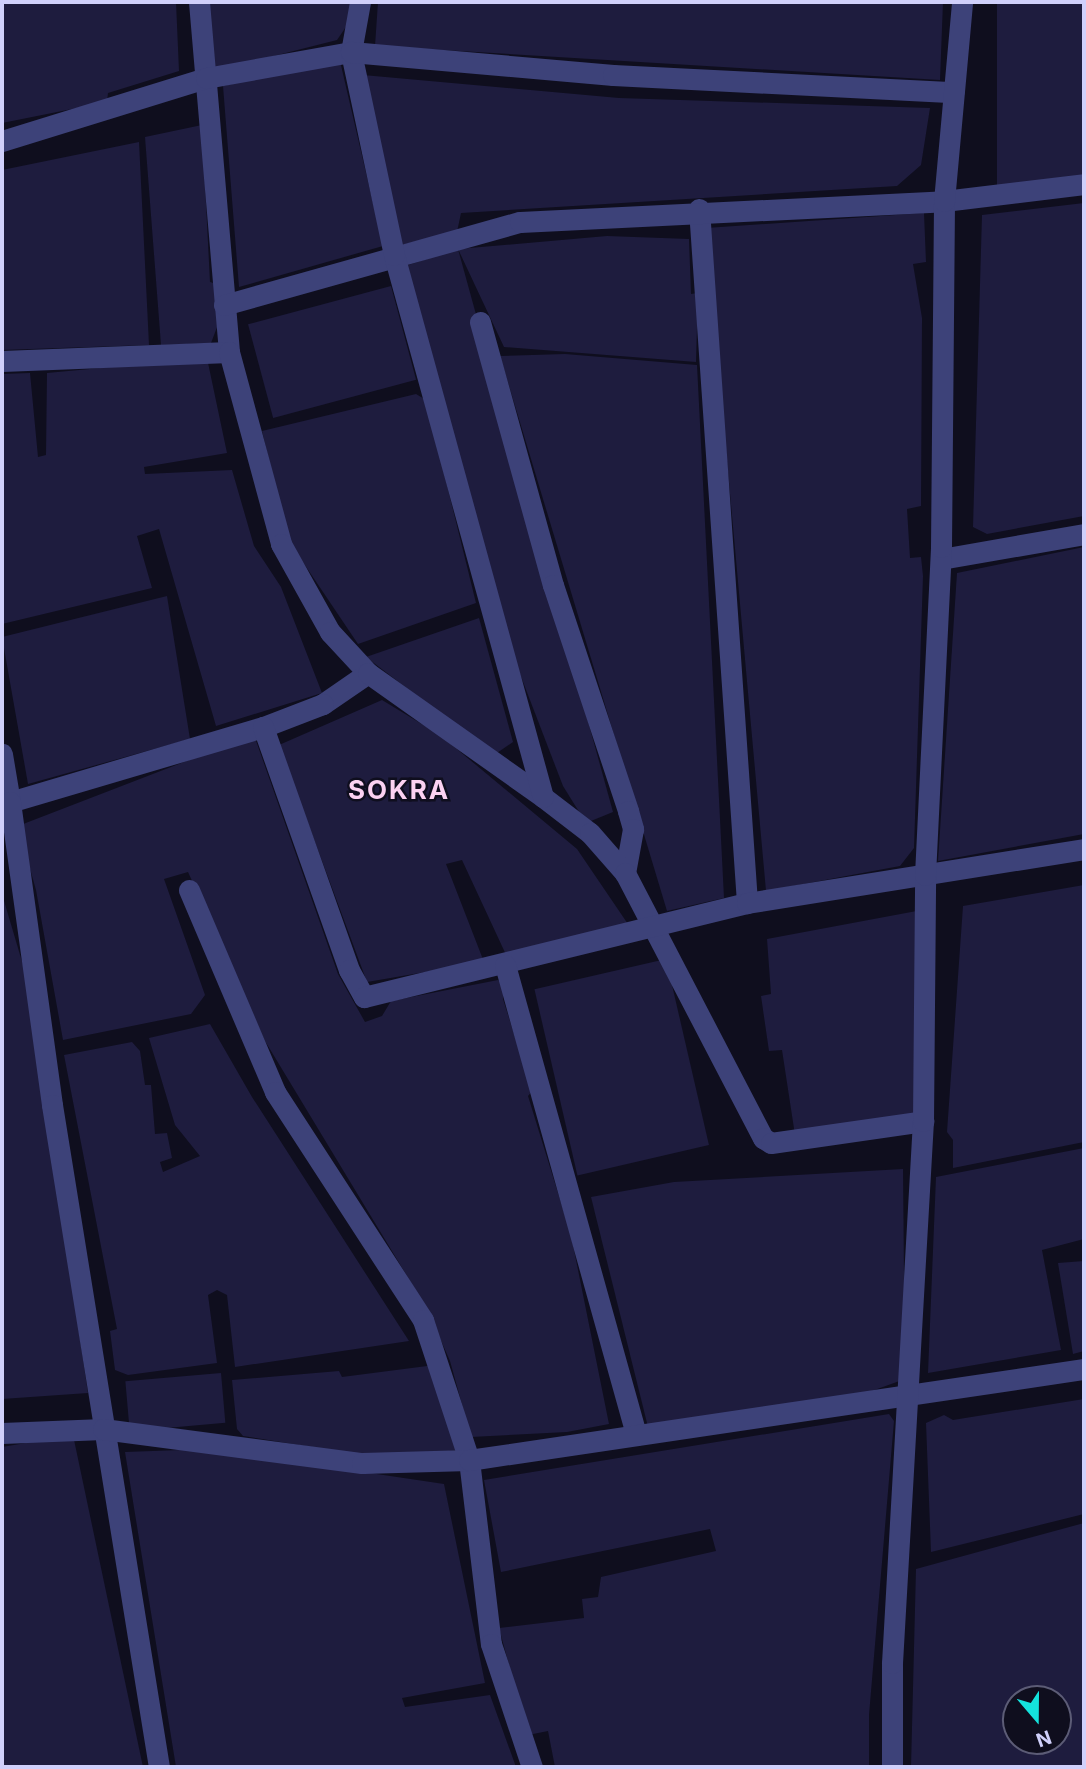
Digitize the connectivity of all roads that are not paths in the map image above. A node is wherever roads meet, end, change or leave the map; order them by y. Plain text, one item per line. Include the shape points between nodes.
1 (199, 2) edge
2 (360, 2) edge
3 (962, 2) edge
4 (351, 52) junction
5 (206, 78) junction
6 (954, 92) junction
7 (2, 141) edge
8 (1084, 184) edge
9 (944, 201) junction
10 (699, 209) junction
11 (394, 255) junction
12 (224, 305) junction
13 (480, 322) dead end
14 (229, 352) junction
15 (2, 361) edge
16 (1084, 534) edge
17 (940, 559) junction
18 (368, 673) junction
19 (263, 727) junction
20 (2, 754) edge
21 (543, 797) junction
22 (10, 802) junction
23 (1084, 849) edge
24 (625, 873) junction
25 (925, 874) junction
26 (189, 890) dead end
27 (747, 903) junction
28 (658, 928) junction
29 (505, 965) junction
30 (923, 1121) junction
31 (1084, 1369) edge
32 (906, 1393) junction
33 (103, 1429) junction
34 (2, 1433) edge
35 (636, 1435) junction
36 (469, 1460) junction
37 (159, 1767) edge
38 (532, 1767) edge
39 (892, 1767) edge

1 - 5 street
2 - 4 street
3 - 6 street
4 - 5 street
4 - 6 street via 614,75
4 - 11 street
5 - 7 street
5 - 12 street
6 - 9 street
8 - 9 street
9 - 10 street
9 - 17 street
10 - 11 street via 510,223
10 - 27 street
11 - 12 street
11 - 21 street
12 - 14 street
13 - 24 street via 564,622 633,829
14 - 15 street
14 - 18 street via 281,544 336,641
16 - 17 street
17 - 25 street
18 - 19 street via 323,704
18 - 21 street
19 - 22 street
19 - 29 street via 349,970 364,997
20 - 22 street
21 - 24 street via 590,833
22 - 33 street
23 - 25 street
24 - 28 street
25 - 27 street
25 - 30 street
26 - 36 street via 275,1092 424,1320
27 - 28 street
28 - 29 street
28 - 30 street via 763,1138 771,1143
29 - 35 street
30 - 32 street
31 - 32 street
32 - 35 street
32 - 39 street
33 - 34 street
33 - 36 street via 362,1463
33 - 37 street
35 - 36 street
36 - 38 street via 491,1644

